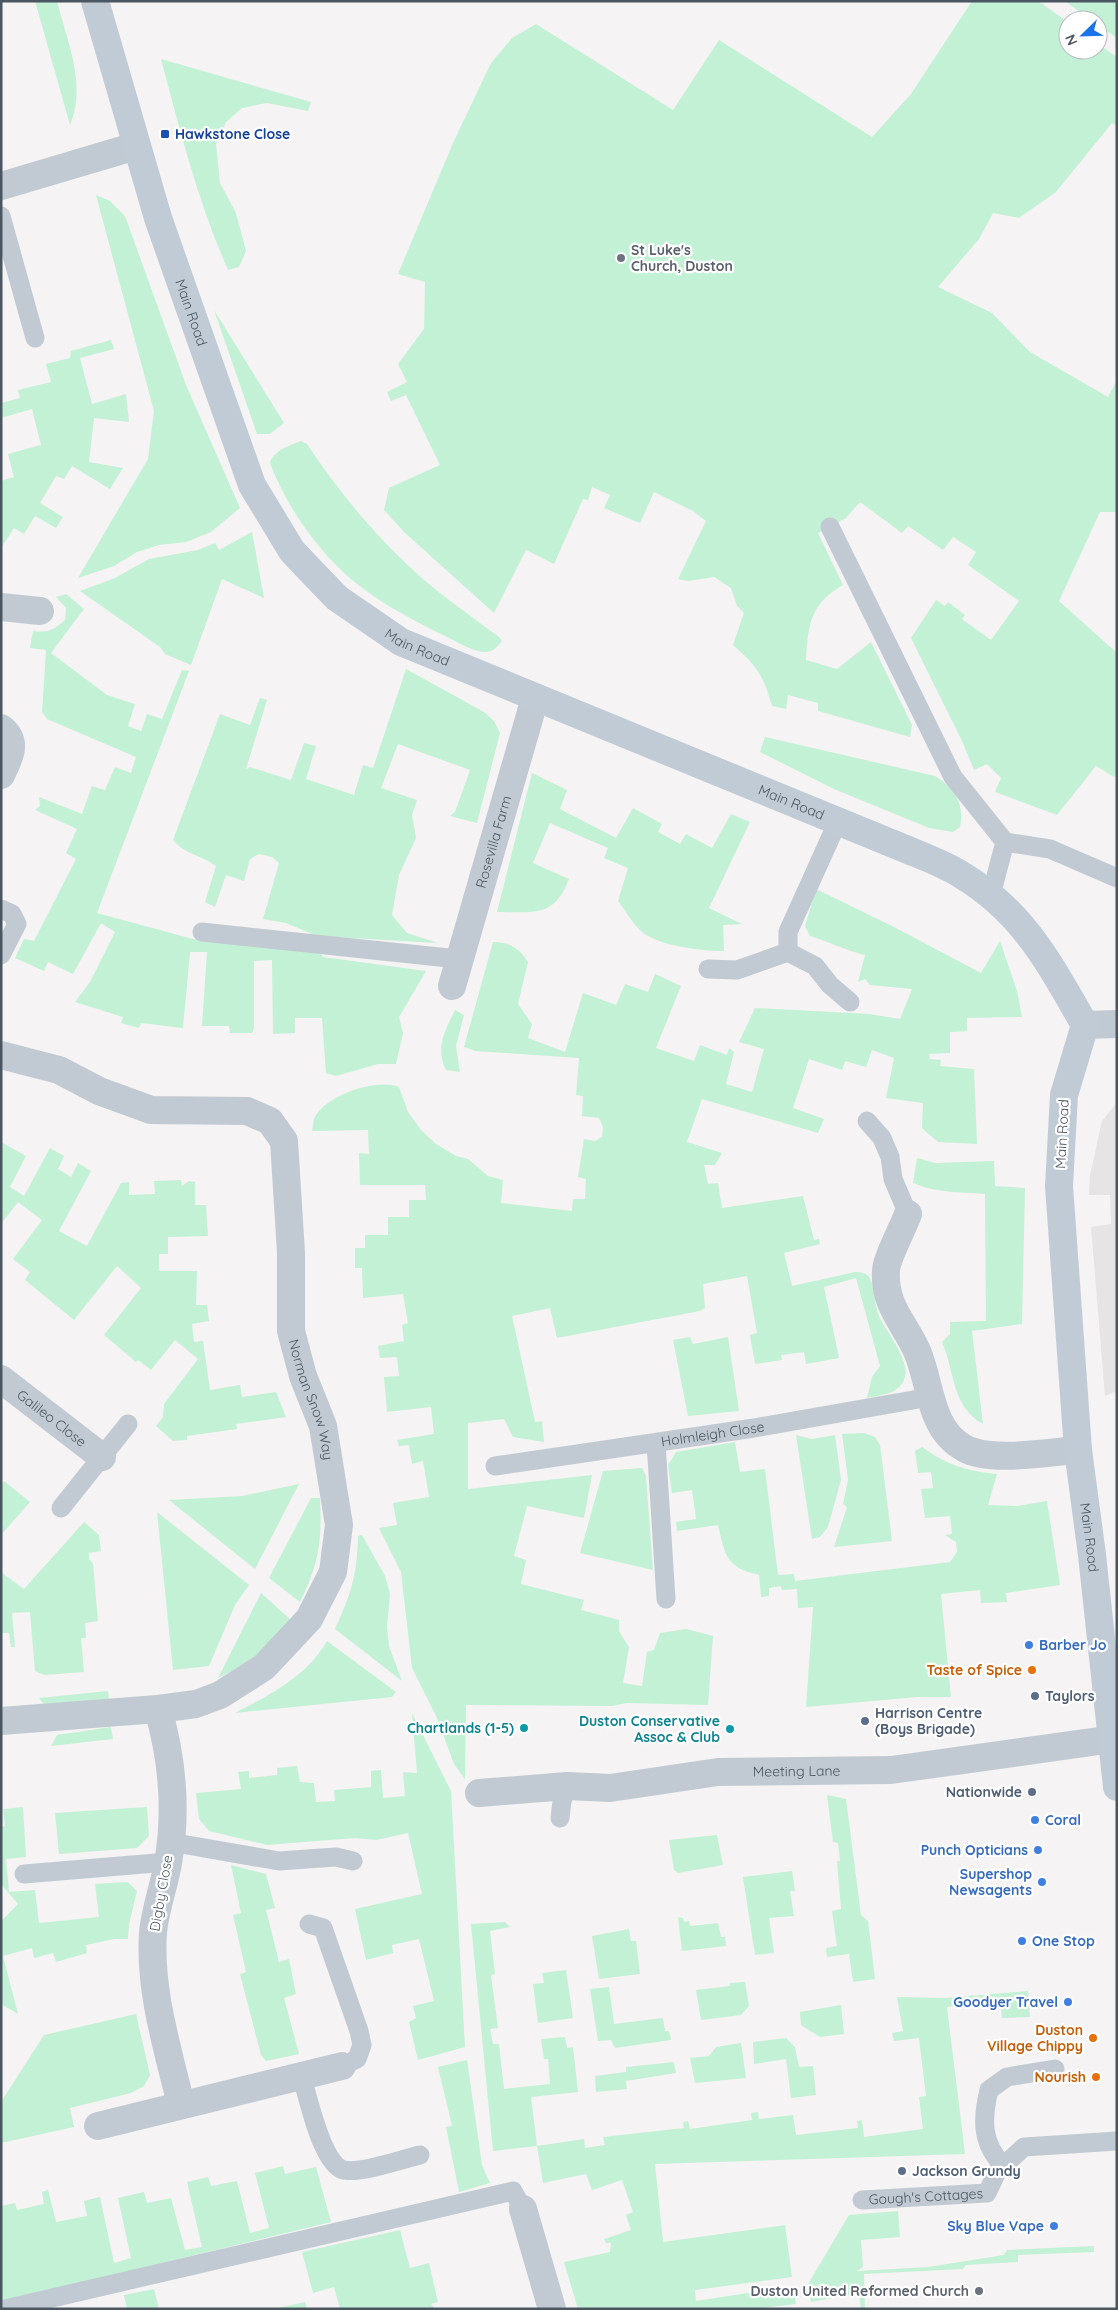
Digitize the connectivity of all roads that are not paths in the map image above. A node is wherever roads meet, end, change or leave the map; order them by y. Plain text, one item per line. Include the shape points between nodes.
1 (95, 1) edge
2 (136, 146) junction
3 (1, 186) edge
4 (1, 216) edge
5 (35, 338) dead end
6 (830, 527) dead end
7 (1, 607) edge
8 (40, 611) dead end
9 (535, 698) junction
10 (1, 728) edge
11 (1, 775) edge
12 (838, 821) junction
13 (1005, 842) junction
14 (1117, 878) edge
15 (991, 894) junction
16 (1, 909) edge
17 (202, 932) dead end
18 (788, 952) junction
19 (1, 955) edge
20 (458, 959) junction
21 (708, 968) dead end
22 (452, 986) dead end
23 (850, 1002) dead end
24 (1085, 1024) junction
25 (1117, 1024) edge
26 (1, 1054) edge
27 (867, 1121) dead end
28 (908, 1214) joint
29 (1, 1379) edge
30 (930, 1397) junction
31 (128, 1424) dead end
32 (656, 1442) junction
33 (1078, 1450) junction
34 (102, 1457) junction
35 (495, 1466) dead end
36 (61, 1508) dead end
37 (666, 1599) dead end
38 (1108, 1638) edge
39 (158, 1709) junction
40 (1, 1721) edge
41 (1113, 1739) junction
42 (567, 1786) junction
43 (1117, 1787) edge
44 (479, 1793) dead end
45 (560, 1818) dead end
46 (169, 1852) junction
47 (353, 1861) dead end
48 (24, 1874) dead end
49 (309, 1924) dead end
50 (342, 2066) joint
51 (1055, 2069) dead end
52 (302, 2077) junction
53 (181, 2105) junction
54 (98, 2126) dead end
55 (1117, 2141) edge
56 (420, 2155) dead end
57 (1004, 2166) junction
58 (862, 2200) dead end
59 (523, 2209) joint
60 (5, 2309) edge
61 (552, 2309) edge

1 - 2 street, Main Road
2 - 3 street
2 - 9 street, Main Road via 183,293 252,485 292,551 337,598 401,642
4 - 5 lane
6 - 13 lane via 953,778
7 - 8 street
9 - 12 street, Main Road
9 - 20 street, Rosevilla Farm
10 - 11 street via 9,734 13,745
12 - 15 street, Main Road via 959,873
12 - 18 lane via 788,932
13 - 14 lane via 1050,849
13 - 15 lane
15 - 24 street, Main Road via 1026,928
16 - 19 lane via 12,914 17,924
17 - 20 lane
18 - 21 lane via 737,970
18 - 23 lane via 815,966
20 - 22 street, Rosevilla Farm
24 - 25 street
24 - 33 street, Main Road via 1064,1095 1059,1186
26 - 39 street, Norman Snow Way via 59,1070 98,1091 151,1110 247,1111 270,1121 284,1141 291,1253 291,1331 324,1435 339,1525 332,1572 309,1619 264,1667 220,1695 196,1704
27 - 28 lane via 882,1138
28 - 30 street via 886,1269 888,1298 916,1350
29 - 34 street, Galileo Close
30 - 32 lane, Holmleigh Close
30 - 33 street via 946,1432 964,1448 985,1454 1013,1456
31 - 34 lane
32 - 35 lane, Holmleigh Close
32 - 37 lane
33 - 38 street, Main Road
34 - 36 lane
38 - 41 street, Main Road
39 - 40 street, Norman Snow Way
39 - 46 street, Digby Close via 165,1732 173,1800
41 - 42 street, Meeting Lane via 891,1770 718,1772 610,1788
41 - 43 street, Main Road
42 - 44 street, Meeting Lane
42 - 45 lane
46 - 47 lane via 279,1861 336,1858
46 - 48 lane
46 - 53 street, Digby Close via 153,1932 154,1965 157,2002
49 - 50 lane via 323,1928 359,2031 362,2045 357,2060
50 - 52 street
51 - 57 lane via 1007,2077 989,2090 983,2115 985,2138 995,2158
52 - 53 street
52 - 56 lane via 323,2144 340,2169 354,2171
53 - 54 street
55 - 57 lane, Gough's Cottages via 1024,2147
57 - 58 lane, Gough's Cottages via 997,2172 987,2193
59 - 60 lane via 512,2191
59 - 61 street

